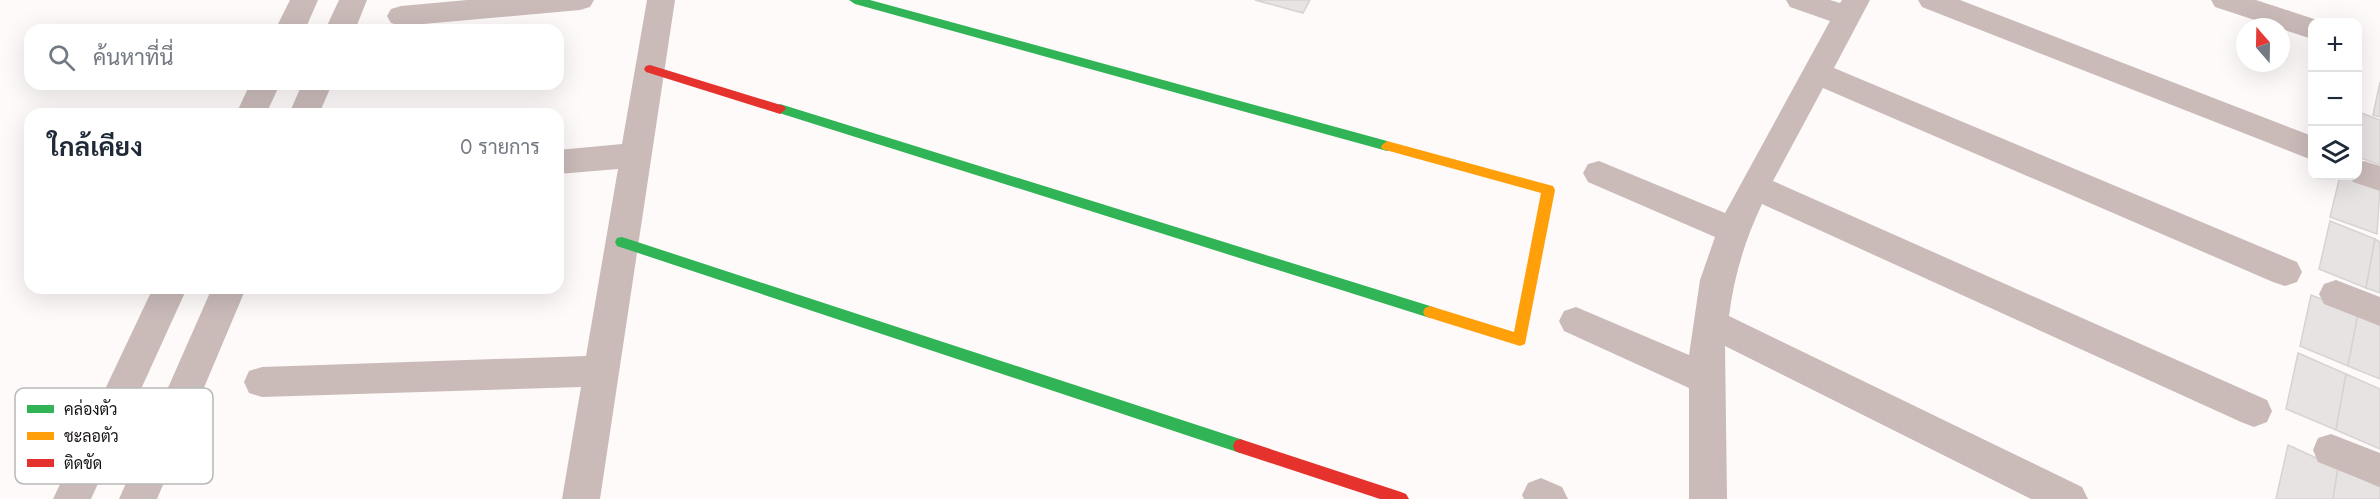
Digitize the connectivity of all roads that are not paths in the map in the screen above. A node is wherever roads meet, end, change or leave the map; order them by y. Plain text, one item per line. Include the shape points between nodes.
1 (304, 0) edge
2 (353, 0) edge
3 (580, 0) edge
4 (661, 0) edge
5 (855, 0) edge
6 (1800, 0) edge
7 (1932, 0) edge
8 (2224, 0) edge
9 (1851, 8) edge
10 (401, 16) dead end
11 (293, 24) edge
12 (343, 24) edge
13 (2308, 27) edge
14 (650, 69) junction
15 (1815, 72) junction
16 (262, 90) edge
17 (314, 90) edge
18 (254, 108) edge
19 (307, 108) edge
20 (2308, 146) edge
21 (636, 155) junction
22 (564, 161) edge
23 (1599, 173) dead end
24 (1754, 186) junction
25 (1733, 231) junction
26 (622, 242) junction
27 (2285, 272) dead end
28 (167, 294) edge
29 (226, 294) edge
30 (2336, 294) dead end
31 (2380, 312) edge
32 (1576, 321) dead end
33 (1711, 323) junction
34 (601, 370) junction
35 (1705, 379) junction
36 (262, 382) dead end
37 (124, 388) edge
38 (186, 388) edge
39 (2254, 411) dead end
40 (2331, 450) dead end
41 (2380, 470) edge
42 (79, 484) edge
43 (144, 484) edge
44 (72, 499) edge
45 (138, 499) edge
46 (581, 499) edge
47 (1401, 499) edge
48 (1708, 499) edge
49 (2069, 499) edge

1 - 11 street
2 - 12 street
3 - 10 street
4 - 14 street
5 - 14 street via 1548,190 1520,340
6 - 9 street
7 - 20 street
8 - 13 street
9 - 15 street
14 - 21 street
15 - 24 street
15 - 27 street
16 - 18 street
17 - 19 street
21 - 22 street
21 - 26 street
23 - 25 street
24 - 25 street
24 - 39 street
25 - 33 street via 1717,280
26 - 34 street
26 - 47 street
28 - 37 street
29 - 38 street
30 - 31 street
32 - 35 street
33 - 35 street
33 - 49 street
34 - 36 street
34 - 46 street
35 - 48 street
40 - 41 street
42 - 44 street
43 - 45 street

